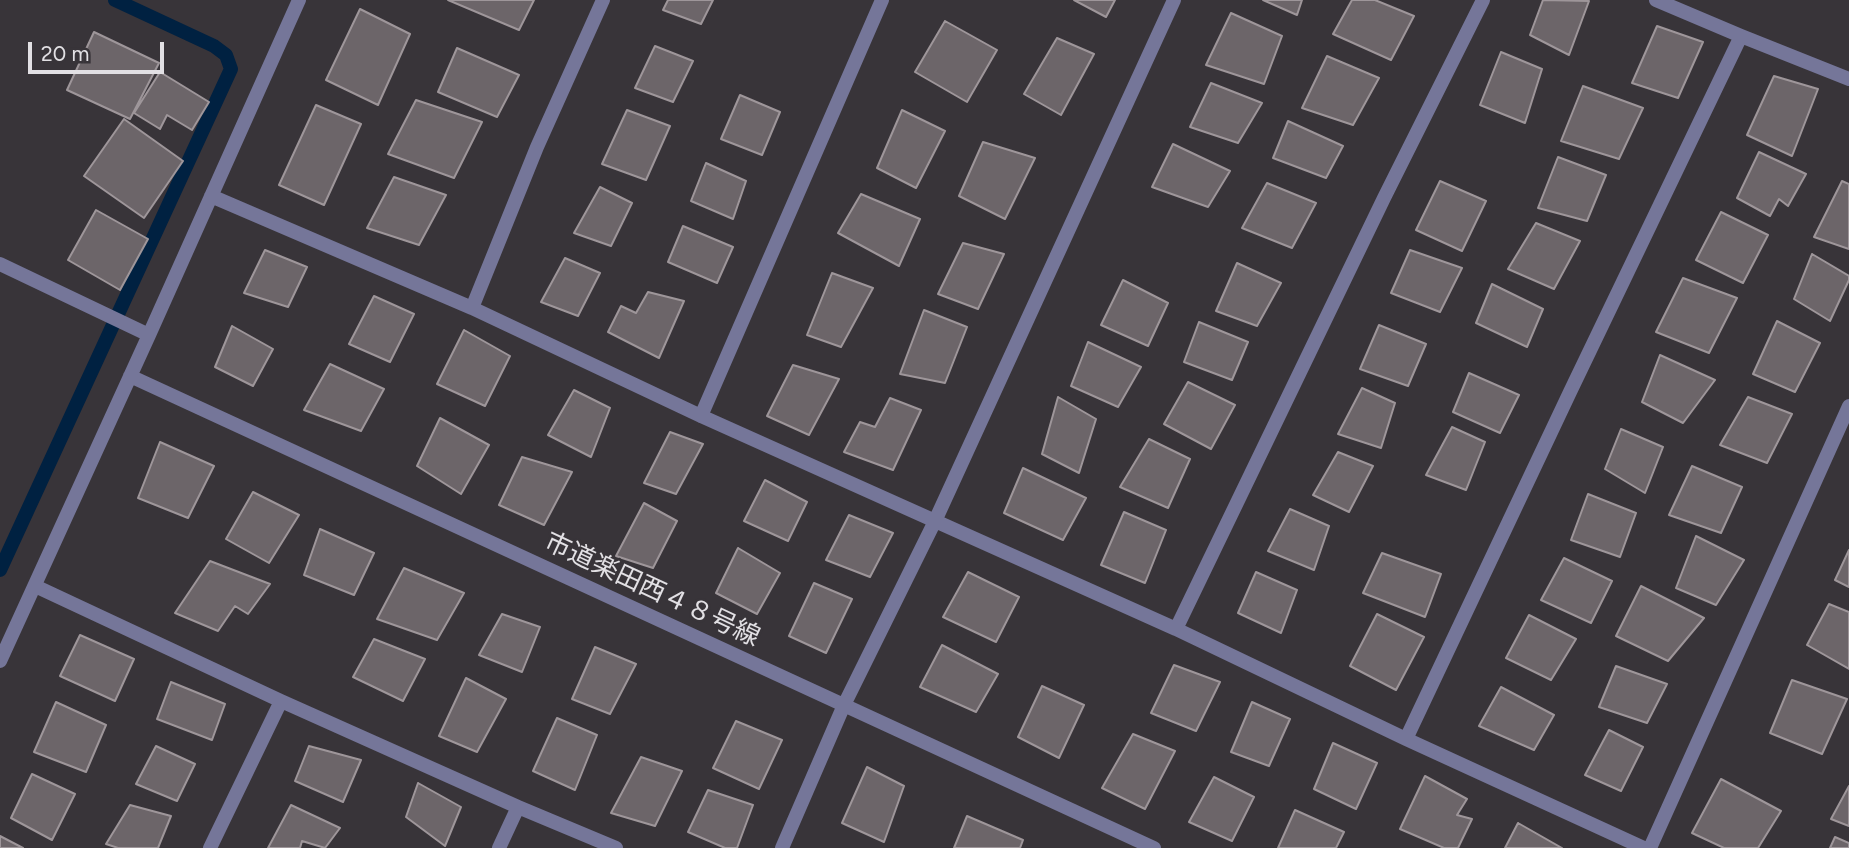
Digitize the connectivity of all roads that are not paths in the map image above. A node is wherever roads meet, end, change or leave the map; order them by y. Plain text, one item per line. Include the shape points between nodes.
1 (299, 0) edge
2 (603, 0) edge
3 (882, 0) edge
4 (1174, 0) edge
5 (1483, 0) edge
6 (1656, 0) edge
7 (1741, 36) junction
8 (1849, 79) edge
9 (211, 196) junction
10 (0, 264) edge
11 (472, 308) junction
12 (149, 335) junction
13 (130, 376) junction
14 (1849, 405) edge
15 (701, 416) junction
16 (935, 521) junction
17 (35, 586) junction
18 (1176, 629) junction
19 (0, 661) edge
20 (281, 701) junction
21 (845, 705) junction
22 (1406, 739) junction
23 (518, 807) junction
24 (210, 848) edge
25 (499, 848) edge
26 (616, 848) edge
27 (782, 848) edge
28 (1154, 848) edge
29 (1644, 848) edge
30 (1650, 848) edge

1 - 9 street
2 - 11 street
3 - 15 street
4 - 16 street
5 - 18 street
6 - 7 street
7 - 8 street
7 - 22 street
9 - 11 street
9 - 12 street
10 - 12 street
11 - 15 street
12 - 13 street
13 - 17 street
13 - 21 street, 市道楽田西４８号線
14 - 30 street
15 - 16 street
16 - 18 street
16 - 21 street
17 - 19 street
17 - 20 street
18 - 22 street
20 - 23 street
20 - 24 street
21 - 27 street
21 - 28 street, 市道楽田西４８号線
22 - 29 street
23 - 25 street
23 - 26 street

